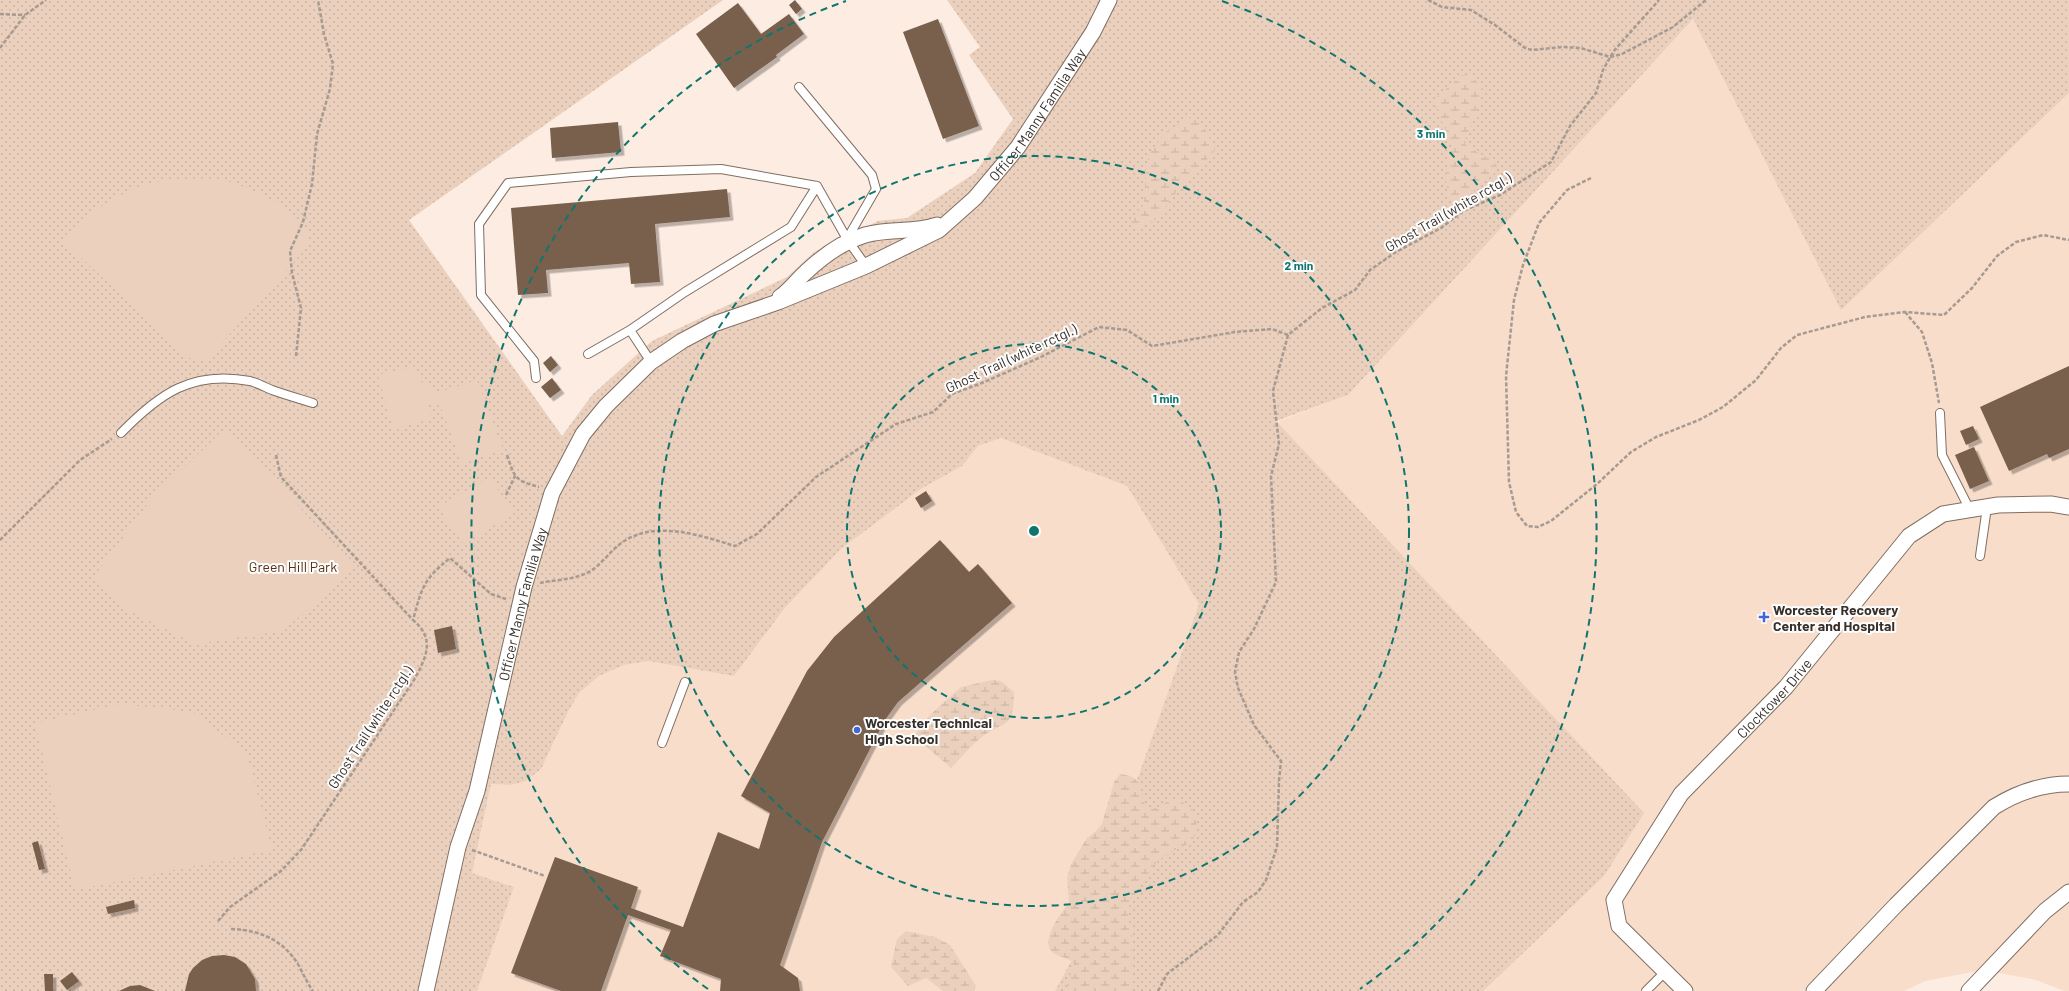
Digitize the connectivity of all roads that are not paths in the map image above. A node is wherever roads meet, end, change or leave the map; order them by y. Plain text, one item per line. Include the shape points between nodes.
1 (1109, 0) edge
2 (800, 87) dead end
3 (817, 186) junction
4 (952, 219) junction
5 (848, 240) junction
6 (866, 266) junction
7 (756, 310) junction
8 (630, 330) junction
9 (588, 354) dead end
10 (651, 362) junction
11 (536, 378) dead end
12 (313, 403) dead end
13 (1940, 413) road end
14 (121, 433) road end
15 (1988, 507) junction
16 (2069, 507) edge
17 (1970, 510) junction
18 (1980, 556) dead end
19 (685, 682) dead end
20 (662, 743) dead end
21 (2069, 784) edge
22 (2069, 892) edge
23 (1666, 971) junction
24 (426, 991) edge
25 (1646, 991) edge
26 (1685, 991) edge
27 (1814, 991) edge
28 (1969, 991) edge

1 - 4 street, Officer Manny Familia Way via 1093,32 1018,147 986,186
2 - 5 lane via 872,176 874,182 876,189
3 - 5 lane
3 - 8 lane via 791,227 685,292
3 - 11 lane via 721,169 631,172 508,183 479,224 481,295 534,361
4 - 5 street, Officer Manny Familia Way via 914,230 878,232
4 - 6 street, Officer Manny Familia Way via 939,230
5 - 6 lane
5 - 7 street, Officer Manny Familia Way via 824,256 788,291
6 - 7 street, Officer Manny Familia Way
7 - 10 street, Officer Manny Familia Way via 714,324
8 - 9 lane
8 - 10 lane
10 - 24 street, Officer Manny Familia Way via 606,406 583,434 552,491 524,587 477,791 458,847
12 - 14 lane via 251,382 216,377 197,381 163,395
13 - 17 lane via 1942,455
15 - 16 street, Clocktower Drive via 2051,504
15 - 17 street, Clocktower Drive
15 - 18 lane
17 - 23 street, Clocktower Drive via 1943,514 1909,536 1786,687 1681,794 1614,900 1620,926
19 - 20 lane
21 - 27 street via 2032,788 1994,807
22 - 28 street via 2044,911
23 - 25 lane
23 - 26 street, Clocktower Drive

